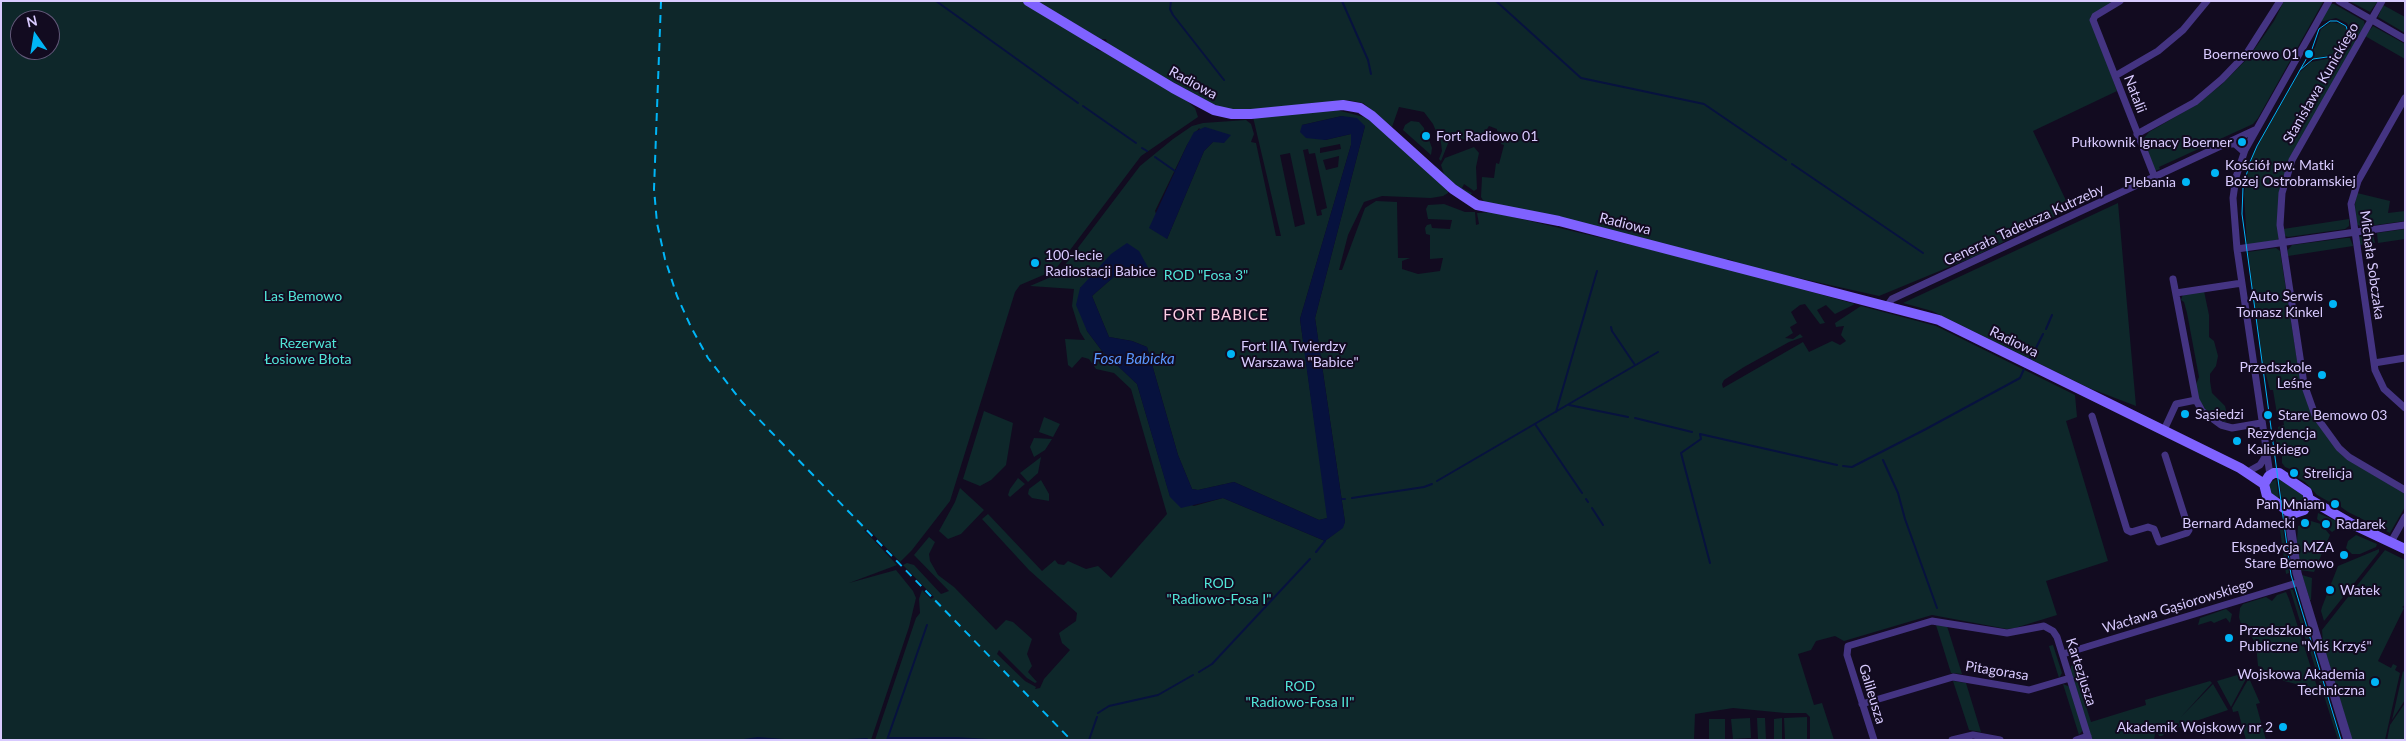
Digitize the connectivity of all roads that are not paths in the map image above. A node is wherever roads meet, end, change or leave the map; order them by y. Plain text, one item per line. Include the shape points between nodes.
1 (1028, 1) edge
2 (2120, 1) edge
3 (2207, 1) edge
4 (2280, 1) edge
5 (2329, 1) edge
6 (2339, 1) edge
7 (2382, 1) edge
8 (2371, 20) junction
9 (2405, 39) edge
10 (2115, 76) junction
11 (2405, 98) edge
12 (2255, 130) junction
13 (2137, 134) junction
14 (2224, 144) junction
15 (2244, 152) junction
16 (2155, 178) junction
17 (2405, 224) edge
18 (2354, 232) junction
19 (2282, 242) junction
20 (2237, 249) junction
21 (2173, 279) dead end
22 (2242, 283) junction
23 (2176, 294) junction
24 (1888, 306) junction
25 (2405, 358) edge
26 (2374, 362) junction
27 (2196, 400) junction
28 (2405, 408) edge
29 (2092, 416) dead end
30 (2261, 423) junction
31 (2164, 430) junction
32 (2165, 455) dead end
33 (2265, 458) junction
34 (2240, 468) junction
35 (2251, 470) junction
36 (2269, 475) junction
37 (2405, 490) edge
38 (2301, 508) junction
39 (2405, 517) edge
40 (2391, 542) junction
41 (2405, 548) edge
42 (2300, 582) junction
43 (2062, 654) junction
44 (1847, 655) joint
45 (2070, 678) junction
46 (1862, 704) junction
47 (2089, 738) edge
48 (1874, 740) edge
49 (1952, 740) edge
50 (2000, 740) edge
51 (2076, 740) edge
52 (2348, 740) edge

1 - 24 main road, Radiowa via 1214,110 1251,114 1343,105 1360,108 1454,189 1478,205 1559,222
2 - 10 street, Natalii via 2093,20
3 - 10 street via 2183,30 2164,46
4 - 13 street via 2247,53 2222,79 2195,102
5 - 12 street
6 - 8 street
7 - 8 street, Stanisława Kunickiego
8 - 9 street
8 - 19 street, Stanisława Kunickiego via 2292,160 2282,193
10 - 13 street, Natalii
11 - 18 street, Michała Sobczaka via 2355,188 2351,204
12 - 14 street, Generała Tadeusza Kutrzeby
12 - 15 street
13 - 16 street, Natalii
14 - 15 street via 2233,143
14 - 16 street, Generała Tadeusza Kutrzeby
15 - 20 street via 2233,198
16 - 24 street, Generała Tadeusza Kutrzeby via 1892,299
17 - 18 street
18 - 19 street
18 - 26 street, Michała Sobczaka
19 - 20 street
19 - 37 street, Stanisława Kunickiego via 2304,384 2316,415 2348,457
20 - 22 street
21 - 23 street
22 - 23 street
22 - 30 street
23 - 27 street
24 - 31 main road, Radiowa via 1939,320
25 - 26 street
26 - 28 street, Michała Sobczaka via 2384,388
27 - 30 street via 2202,411 2221,425 2232,428
27 - 31 street via 2176,404
29 - 32 street via 2127,530 2154,529 2159,542 2189,530
30 - 33 street
31 - 34 main road, Radiowa
33 - 35 street
33 - 36 street
34 - 35 main road, Radiowa
34 - 36 main road, Radiowa
35 - 36 main road, Radiowa
36 - 38 main road via 2267,496
36 - 38 main road via 2279,473 2303,488
38 - 40 main road via 2344,520
38 - 42 street via 2293,544
39 - 40 street
40 - 41 main road
42 - 43 street, Wacława Gąsiorowskiego
42 - 52 street
43 - 44 street, Kartezjusza via 2053,631 2044,626 2007,633 1932,621 1851,644
43 - 45 street, Kartezjusza
44 - 46 street, Galileusza
45 - 46 street, Pitagorasa via 2029,690 1952,677
45 - 47 street, Kartezjusza
46 - 48 street, Galileusza
47 - 51 street
49 - 50 street via 1973,735

